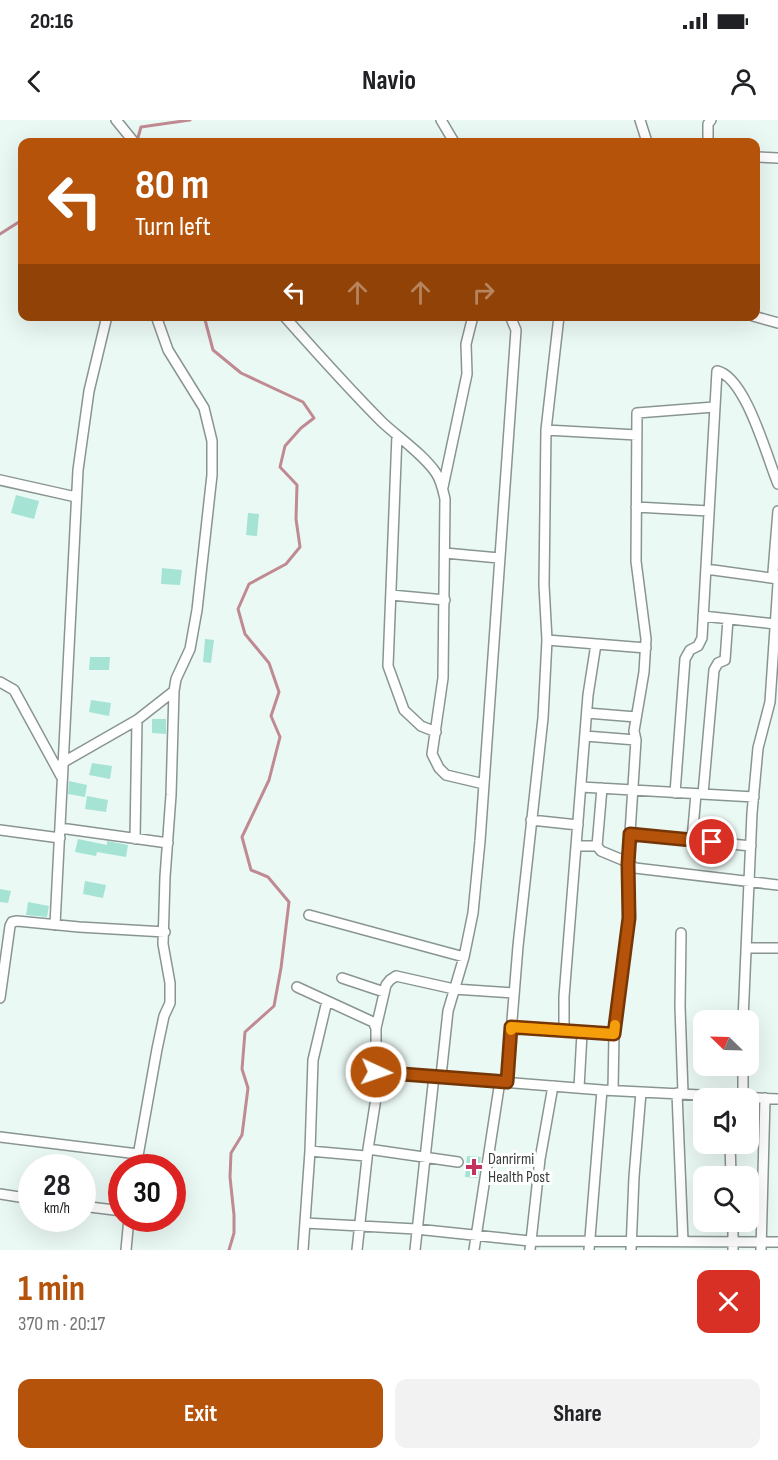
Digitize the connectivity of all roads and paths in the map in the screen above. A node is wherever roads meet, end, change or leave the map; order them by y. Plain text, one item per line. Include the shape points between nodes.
1 (116, 120) edge
2 (441, 120) edge
3 (640, 120) edge
4 (711, 120) edge
5 (131, 138) edge
6 (452, 138) edge
7 (646, 138) edge
8 (708, 138) edge
9 (760, 157) edge
10 (778, 158) edge
11 (760, 318) edge
12 (106, 321) edge
13 (158, 321) edge
14 (288, 321) edge
15 (472, 321) edge
16 (512, 321) edge
17 (558, 321) edge
18 (778, 323) edge
19 (714, 407) junction
20 (546, 430) junction
21 (397, 435) junction
22 (637, 435) junction
23 (0, 480) edge
24 (778, 484) edge
25 (443, 487) junction
26 (76, 497) junction
27 (636, 507) junction
28 (778, 511) edge
29 (709, 512) junction
30 (777, 544) edge
31 (445, 553) junction
32 (499, 558) junction
33 (706, 568) junction
34 (778, 578) edge
35 (778, 584) edge
36 (391, 595) junction
37 (444, 600) junction
38 (703, 616) junction
39 (728, 619) junction
40 (775, 624) junction
41 (547, 640) junction
42 (596, 644) junction
43 (645, 648) junction
44 (0, 683) edge
45 (174, 691) junction
46 (587, 713) junction
47 (636, 717) junction
48 (137, 720) junction
49 (436, 732) junction
50 (585, 736) junction
51 (636, 740) junction
52 (62, 763) junction
53 (62, 778) junction
54 (484, 784) junction
55 (581, 787) junction
56 (602, 788) junction
57 (633, 790) junction
58 (675, 793) junction
59 (699, 794) junction
60 (754, 797) junction
61 (531, 819) junction
62 (578, 825) junction
63 (60, 828) junction
64 (0, 830) edge
65 (630, 834) junction
66 (60, 838) junction
67 (135, 839) junction
68 (692, 840) junction
69 (168, 843) junction
70 (576, 846) junction
71 (597, 846) junction
72 (751, 846) junction
73 (628, 864) junction
74 (751, 882) junction
75 (778, 885) edge
76 (309, 915) dead end
77 (55, 925) junction
78 (165, 932) junction
79 (681, 933) dead end
80 (746, 948) junction
81 (778, 948) edge
82 (464, 957) junction
83 (342, 978) dead end
84 (297, 987) dead end
85 (454, 989) junction
86 (384, 992) junction
87 (514, 993) junction
88 (0, 998) edge
89 (327, 1001) junction
90 (743, 1010) edge
91 (511, 1027) junction
92 (376, 1028) junction
93 (564, 1032) junction
94 (582, 1033) junction
95 (614, 1034) junction
96 (376, 1072) junction
97 (438, 1076) junction
98 (504, 1081) junction
99 (553, 1086) junction
100 (579, 1088) junction
101 (602, 1090) junction
102 (613, 1090) junction
103 (641, 1092) junction
104 (680, 1093) junction
105 (693, 1094) edge
106 (759, 1098) edge
107 (765, 1098) junction
108 (778, 1099) edge
109 (0, 1137) edge
110 (310, 1151) junction
111 (367, 1153) junction
112 (138, 1154) joint
113 (425, 1157) junction
114 (458, 1162) dead end
115 (0, 1194) edge
116 (18, 1197) edge
117 (305, 1222) junction
118 (358, 1225) junction
119 (416, 1229) junction
120 (128, 1232) edge
121 (474, 1236) junction
122 (778, 1242) edge
123 (686, 1244) edge
124 (589, 1245) edge
125 (631, 1245) edge
126 (734, 1245) edge
127 (761, 1245) edge
128 (530, 1246) edge
129 (126, 1250) edge
130 (303, 1250) edge
131 (357, 1250) edge
132 (415, 1250) edge
133 (474, 1250) edge

1 - 5 street
2 - 6 street
3 - 7 street
4 - 8 street
9 - 10 street
11 - 18 street
12 - 26 street via 89,392
13 - 45 street via 168,350 204,408 212,441 212,475 197,610 190,649
14 - 21 street
15 - 25 street via 466,344 467,374
16 - 32 street via 516,330
17 - 20 street
19 - 22 street via 638,412
19 - 24 street via 716,373 720,371 749,406
19 - 29 street
20 - 22 street
20 - 41 street
21 - 25 street via 430,465
21 - 36 street
22 - 27 street
23 - 26 street
25 - 31 street
26 - 52 street
27 - 29 street
27 - 43 street via 636,561
28 - 30 street
29 - 33 street
30 - 34 street via 773,572
31 - 32 street
31 - 37 street
32 - 54 street
33 - 34 street
33 - 38 street
35 - 40 street
36 - 37 street
36 - 49 street via 391,677 404,710 421,726
37 - 49 street via 443,678
38 - 39 street
38 - 58 street via 701,642 685,659
39 - 40 street
39 - 59 street via 725,660 714,670
40 - 60 street via 770,702 758,748
41 - 42 street
41 - 61 street
42 - 43 street
42 - 46 street
43 - 47 street
44 - 53 street via 14,690
45 - 48 street
45 - 69 street
46 - 47 street
46 - 50 street
47 - 51 street
48 - 52 street
48 - 67 street
49 - 54 street via 432,754 439,768 446,775
50 - 51 street
50 - 55 street
51 - 57 street
52 - 53 street
53 - 63 street
54 - 82 street via 473,913
55 - 56 street
55 - 62 street
56 - 57 street
56 - 71 street
57 - 58 street
57 - 65 street
58 - 59 street
59 - 60 street
59 - 68 street
60 - 72 street
61 - 62 street
61 - 87 street
62 - 70 street
63 - 66 street
63 - 67 street
64 - 66 street
65 - 68 street
65 - 73 street
66 - 77 street
67 - 69 street
68 - 72 street
69 - 78 street
70 - 71 street
70 - 93 street
71 - 73 street
72 - 74 street
73 - 74 street
73 - 95 street via 629,918
74 - 75 street
74 - 80 street
76 - 82 street
77 - 78 street
77 - 88 street via 12,922
78 - 112 street via 170,1003 157,1049
79 - 104 street
80 - 81 street
80 - 90 street
82 - 85 street
83 - 86 street
84 - 89 street
85 - 86 street via 396,976
85 - 87 street
85 - 97 street
86 - 92 street
87 - 91 street
89 - 92 street via 373,1022
89 - 110 street via 313,1060
91 - 93 street
91 - 98 street
92 - 96 street
93 - 94 street
94 - 95 street
94 - 100 street
95 - 102 street
96 - 97 street
96 - 111 street
97 - 98 street
97 - 113 street
98 - 99 street
98 - 121 street
99 - 100 street
99 - 128 street
100 - 101 street
101 - 102 street
101 - 124 street
102 - 103 street
103 - 104 street
103 - 125 street
104 - 105 street
104 - 123 street
106 - 107 street
107 - 108 street
107 - 127 street
109 - 112 street
110 - 111 street
110 - 117 street
111 - 113 street
111 - 118 street
113 - 114 street
113 - 119 street
115 - 116 street
117 - 118 street
117 - 130 street
118 - 119 street
118 - 131 street
119 - 121 street
119 - 132 street
120 - 129 street
121 - 128 street
121 - 133 street
122 - 127 street
123 - 125 street
123 - 126 street
124 - 125 street
124 - 128 street
126 - 127 street

